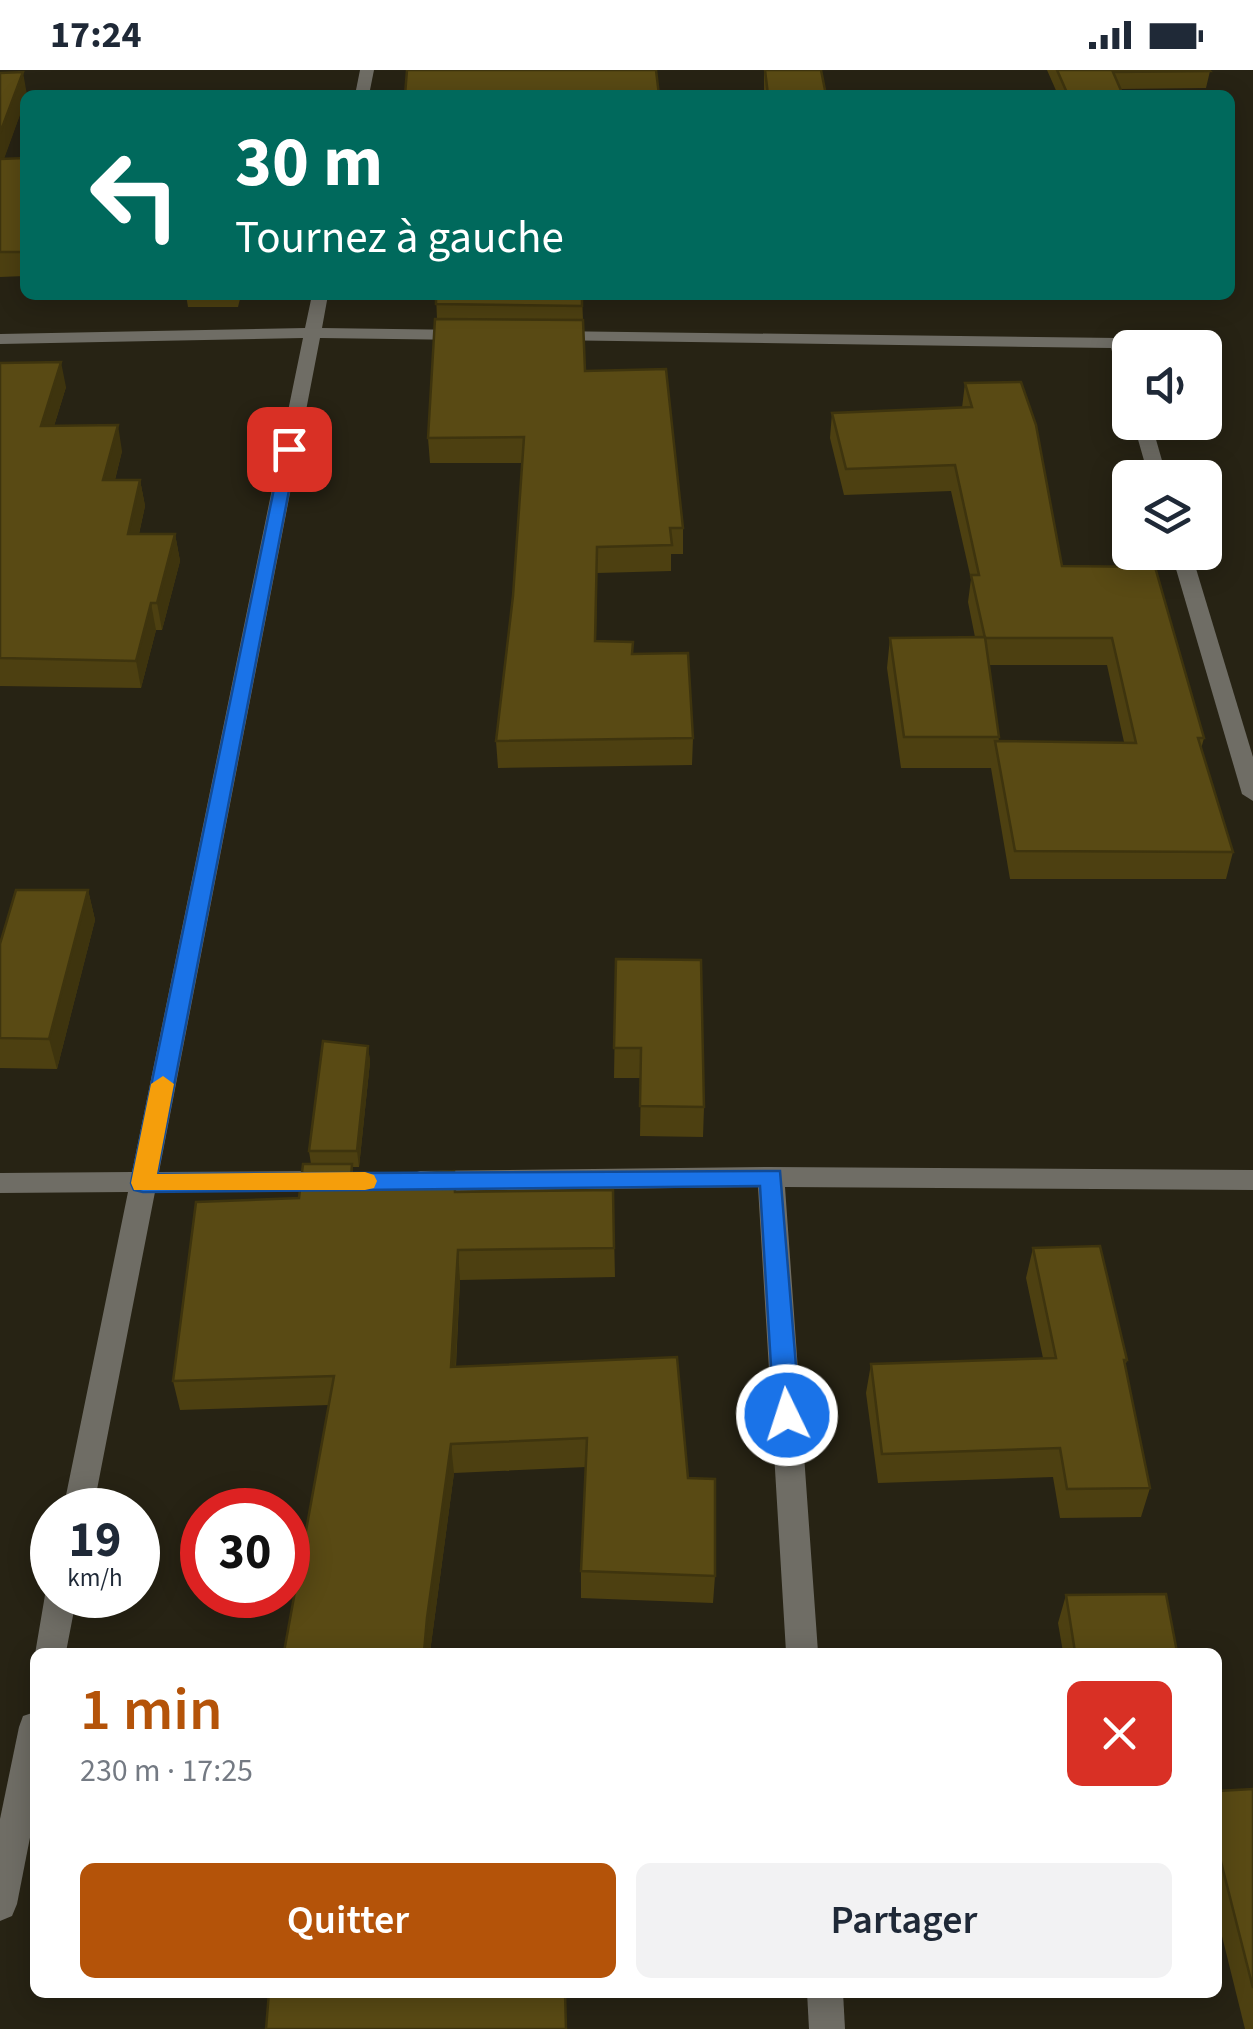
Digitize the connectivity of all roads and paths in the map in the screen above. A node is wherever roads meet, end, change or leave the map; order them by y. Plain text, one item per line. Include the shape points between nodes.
1 (319, 300) edge
2 (312, 333) junction
3 (489, 335) edge
4 (528, 336) edge
5 (0, 339) edge
6 (1112, 343) edge
7 (1186, 570) edge
8 (1253, 794) edge
9 (771, 1177) junction
10 (1253, 1180) edge
11 (359, 1181) edge
12 (398, 1181) edge
13 (143, 1183) junction
14 (0, 1184) edge
15 (82, 1488) edge
16 (57, 1618) edge
17 (51, 1648) edge
18 (802, 1648) edge
19 (30, 1752) edge
20 (0, 1904) edge
21 (825, 1998) edge
22 (827, 2029) edge

1 - 2 street
2 - 3 street
2 - 5 street
2 - 13 street
4 - 6 street
7 - 8 street
9 - 10 street
9 - 12 street
9 - 18 street
11 - 13 street
13 - 14 street
13 - 15 street
16 - 17 street
19 - 20 street
21 - 22 street

